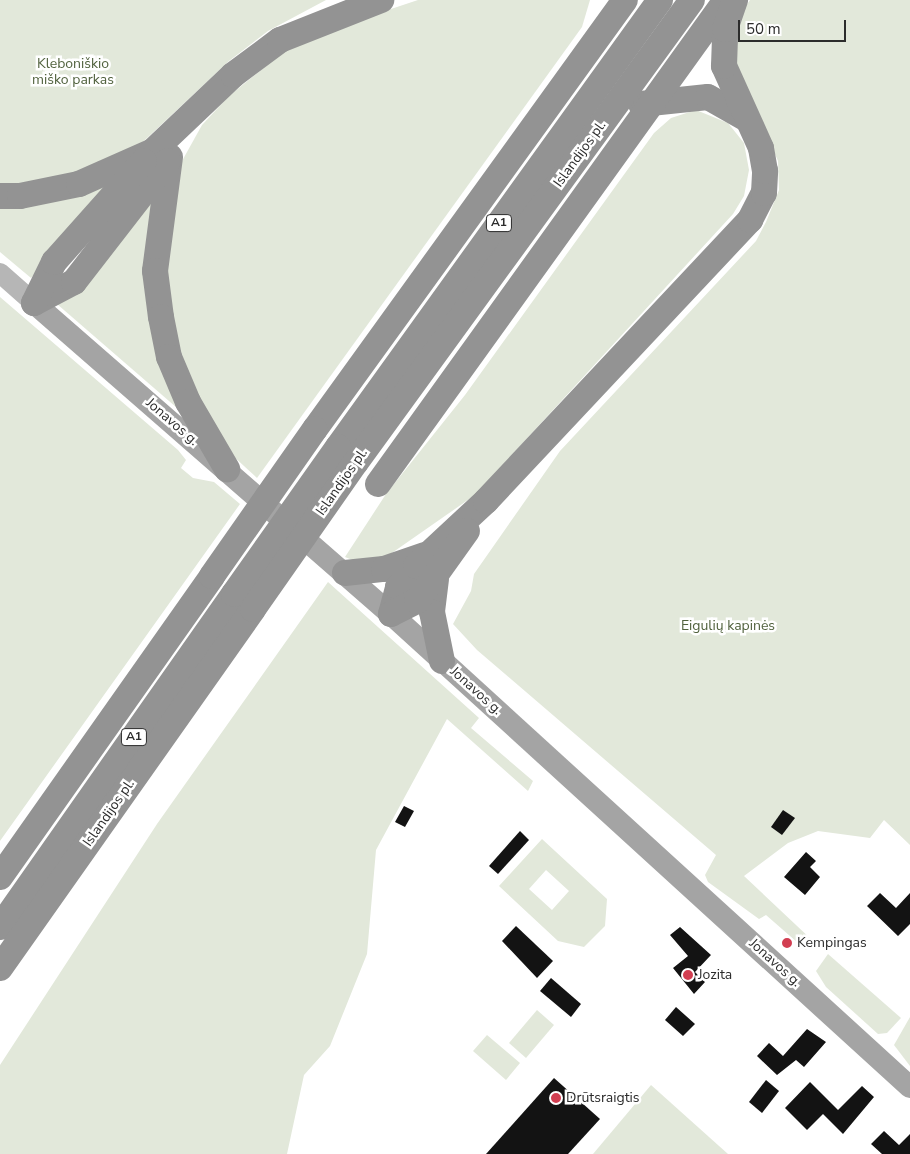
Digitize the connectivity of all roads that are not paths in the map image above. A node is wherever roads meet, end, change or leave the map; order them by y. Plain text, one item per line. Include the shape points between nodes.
1 (381, 0) edge
2 (599, 0) edge
3 (625, 0) edge
4 (660, 0) edge
5 (692, 0) edge
6 (726, 0) edge
7 (735, 0) edge
8 (589, 50) junction
9 (683, 98) junction
10 (652, 103) junction
11 (612, 109) junction
12 (746, 119) junction
13 (626, 139) junction
14 (162, 154) junction
15 (0, 196) edge
16 (0, 273) edge
17 (34, 303) junction
18 (347, 454) junction
19 (227, 469) junction
20 (378, 484) dead end
21 (486, 501) junction
22 (428, 554) junction
23 (345, 573) junction
24 (436, 579) junction
25 (391, 614) junction
26 (442, 661) junction
27 (3, 872) edge
28 (43, 886) junction
29 (0, 927) edge
30 (0, 968) edge
31 (910, 1087) edge

1 - 14 highway via 280,40 233,75
2 - 8 highway
3 - 8 highway
4 - 18 highway, Islandijos pl. / A1
5 - 11 highway, Islandijos pl. / A1
6 - 10 highway
7 - 12 highway via 723,55 727,78
8 - 27 highway, bridge via 315,429
9 - 10 highway
9 - 12 highway via 715,99
9 - 13 highway via 667,104
10 - 11 highway
10 - 13 highway
11 - 18 highway, Islandijos pl. / A1
12 - 21 highway via 761,148 766,171 764,193 750,220
13 - 20 highway
14 - 15 highway via 79,184 20,196
14 - 17 highway via 74,282
14 - 19 highway via 155,271 169,357 188,402
16 - 17 street
17 - 19 main road, Jonavos g.
18 - 28 highway, Islandijos pl. / A1, bridge
19 - 23 main road, Jonavos g.
21 - 22 highway
21 - 24 highway
22 - 23 highway via 384,570
22 - 25 highway via 398,587
23 - 25 main road, Jonavos g.
24 - 25 highway via 417,602
24 - 26 highway via 432,612
25 - 26 main road, Jonavos g.
26 - 31 main road, Jonavos g.
28 - 29 highway, Islandijos pl. / A1
28 - 30 highway, Islandijos pl. / A1

